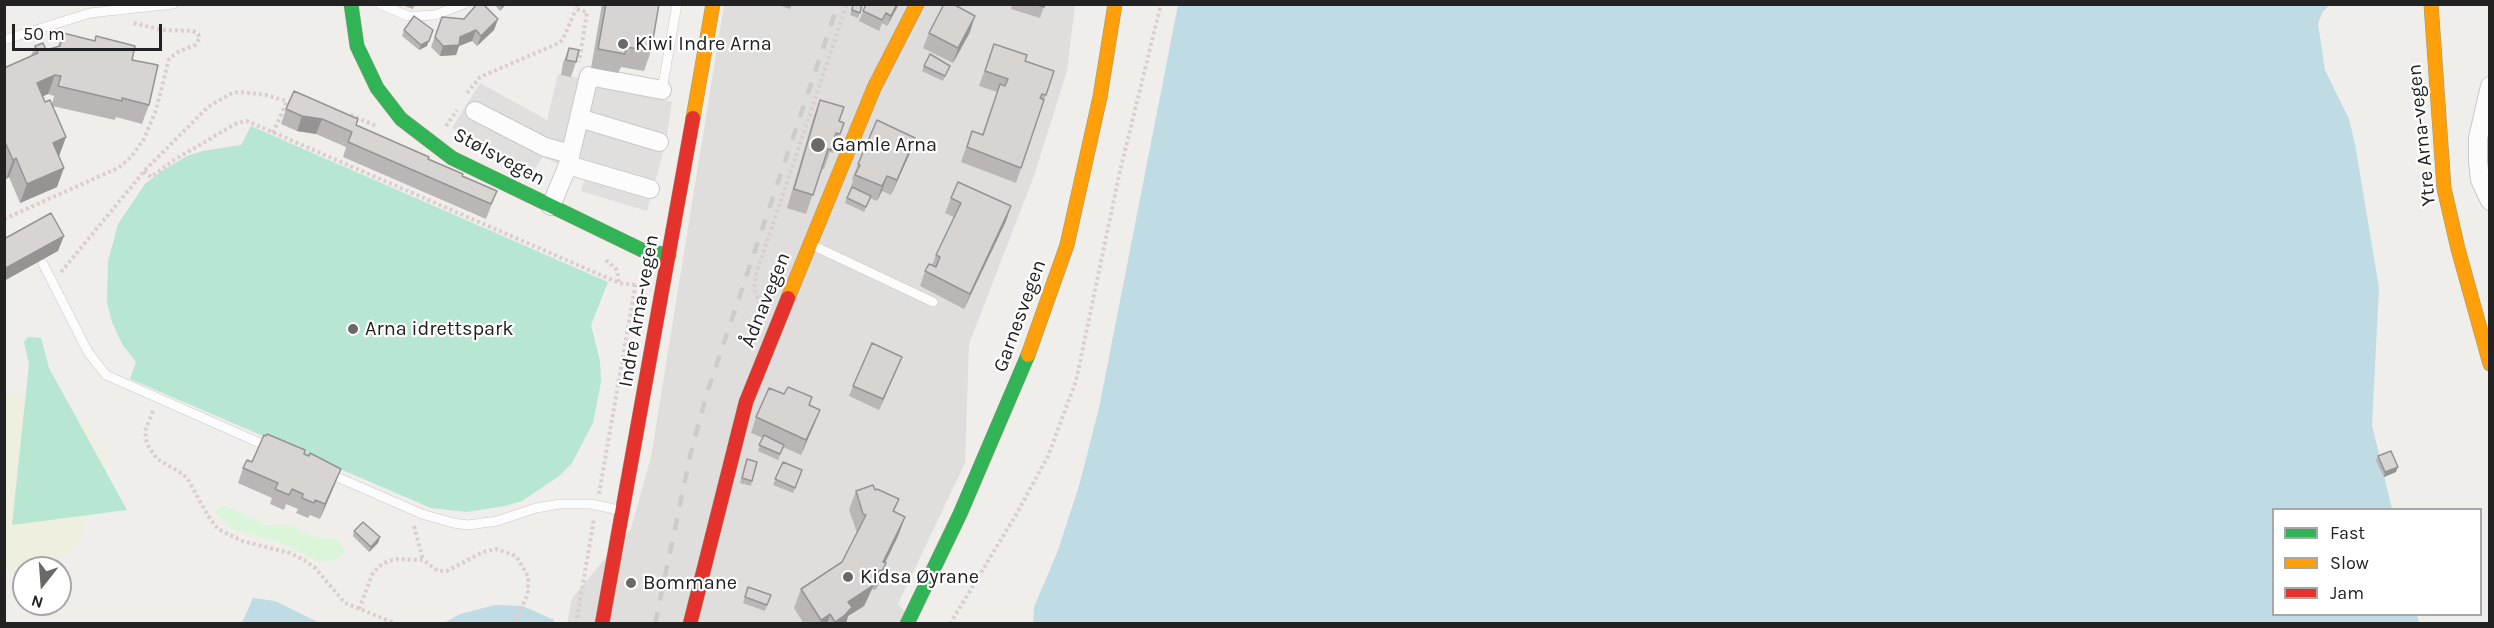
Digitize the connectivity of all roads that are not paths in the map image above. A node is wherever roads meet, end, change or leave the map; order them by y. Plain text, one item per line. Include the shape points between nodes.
1 (173, 4) edge
2 (351, 4) edge
3 (380, 4) edge
4 (464, 4) edge
5 (677, 4) edge
6 (713, 4) edge
7 (917, 4) edge
8 (1115, 4) edge
9 (2431, 4) edge
10 (4, 40) edge
11 (2490, 86) edge
12 (662, 90) joint
13 (466, 106) road end
14 (579, 118) junction
15 (658, 142) dead end
16 (569, 160) junction
17 (650, 189) dead end
18 (2490, 201) edge
19 (551, 206) junction
20 (810, 244) junction
21 (669, 255) junction
22 (43, 264) edge
23 (933, 302) dead end
24 (2490, 364) edge
25 (277, 451) edge
26 (320, 470) edge
27 (622, 510) junction
28 (602, 624) edge
29 (690, 624) edge
30 (907, 624) edge

1 - 10 lane via 90,13
2 - 19 street, Stølsvegen via 357,46 377,88 401,119 452,158
3 - 4 lane via 417,16 435,15
5 - 12 lane
6 - 21 street, Indre Arna-vegen
7 - 20 street, Ådnavegen via 874,88
8 - 30 street, Garnesvegen via 1100,97 1067,245 1020,377
9 - 24 street, Ytre Arna-vegen via 2444,188
11 - 18 street via 2478,138 2480,180
12 - 14 street via 590,76
13 - 16 street
14 - 15 street
14 - 16 street
16 - 17 street
16 - 19 street
19 - 21 street, Stølsvegen via 644,251
20 - 23 lane
20 - 29 street, Ådnavegen via 746,402
21 - 27 street, Indre Arna-vegen
22 - 25 lane via 97,366 114,380
26 - 27 lane via 440,521 468,525 560,504
27 - 28 street, Indre Arna-vegen

